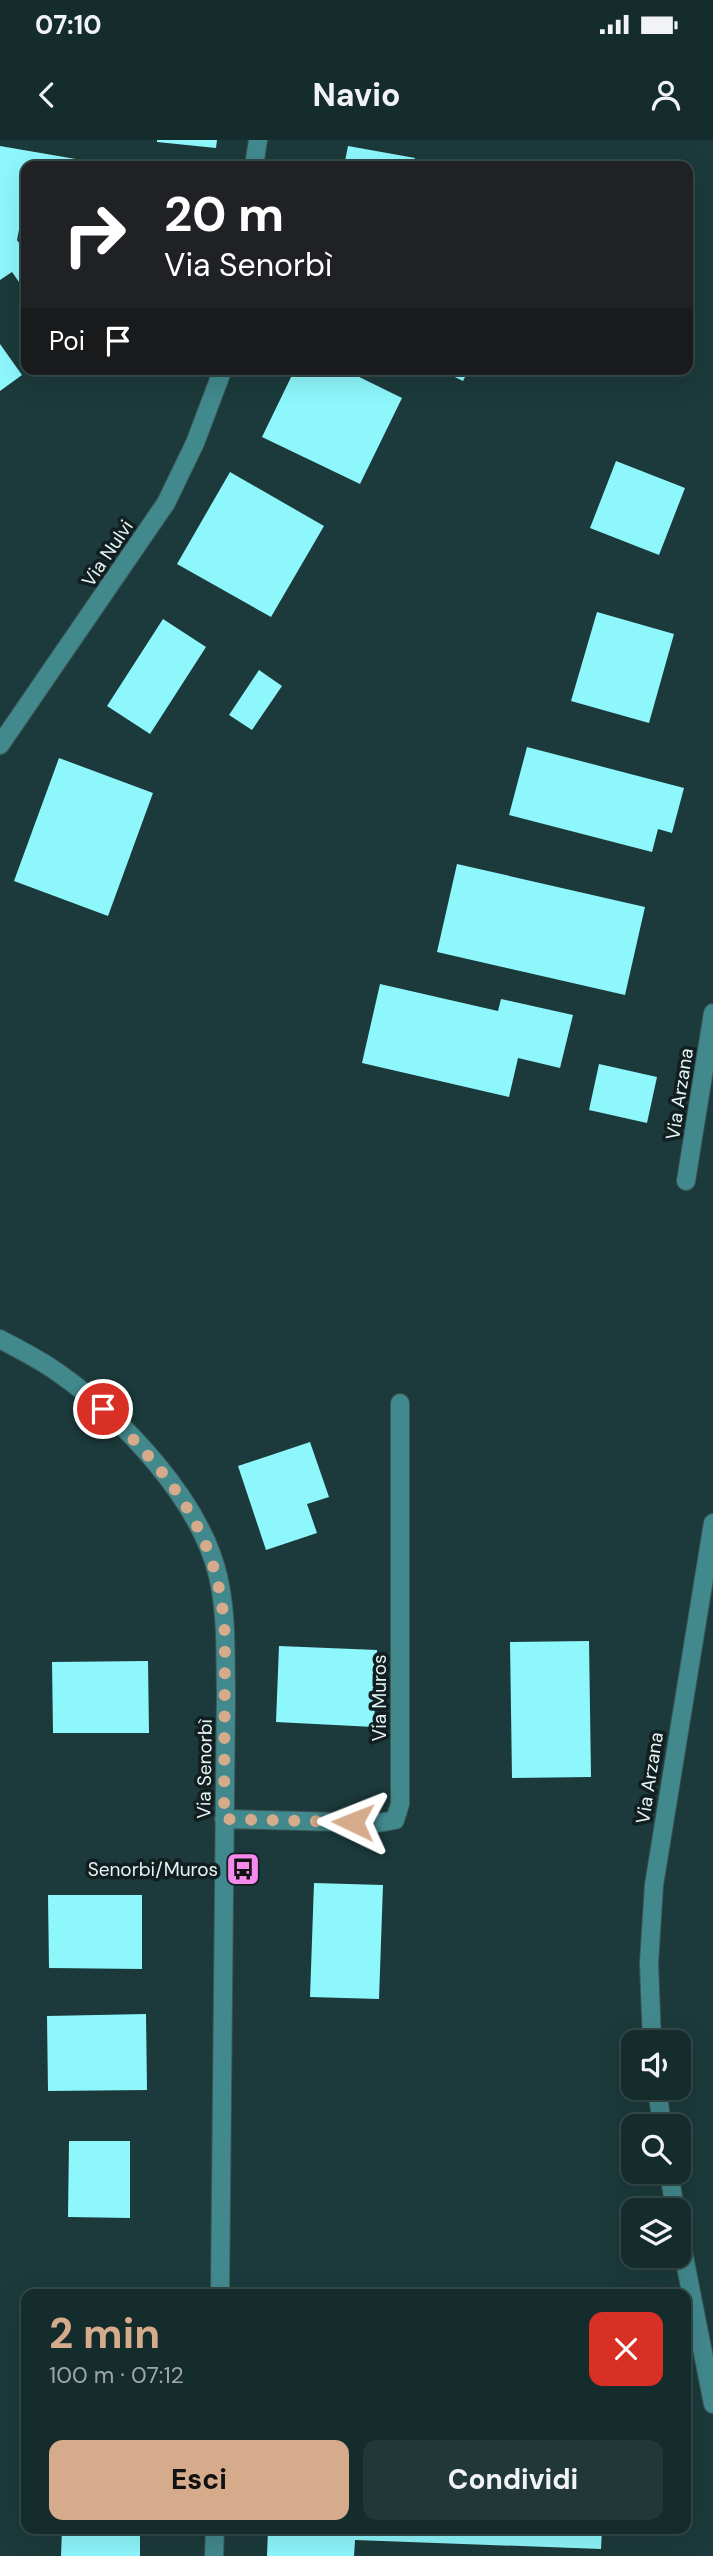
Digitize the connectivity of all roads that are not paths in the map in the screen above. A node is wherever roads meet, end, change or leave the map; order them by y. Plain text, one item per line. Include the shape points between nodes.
1 (258, 140) edge
2 (255, 161) edge
3 (221, 375) edge
4 (0, 745) edge
5 (713, 1013) edge
6 (686, 1181) dead end
7 (0, 1339) edge
8 (400, 1403) dead end
9 (713, 1523) edge
10 (224, 1819) junction
11 (652, 2030) edge
12 (686, 2268) edge
13 (220, 2289) edge
14 (690, 2289) edge
15 (691, 2292) edge
16 (713, 2404) edge
17 (215, 2534) edge
18 (214, 2556) edge

1 - 2 street
3 - 4 street, Via Nulvi via 166,503
5 - 6 street, Via Arzana
7 - 10 street, Via Senorbì via 57,1372 122,1428 181,1498 206,1543 218,1574 224,1615
8 - 10 street, Via Muros via 398,1816 395,1821 379,1823
9 - 11 street, Via Arzana via 654,1885 649,1963
10 - 13 street, Via Senorbì
12 - 14 street
15 - 16 street
17 - 18 street

